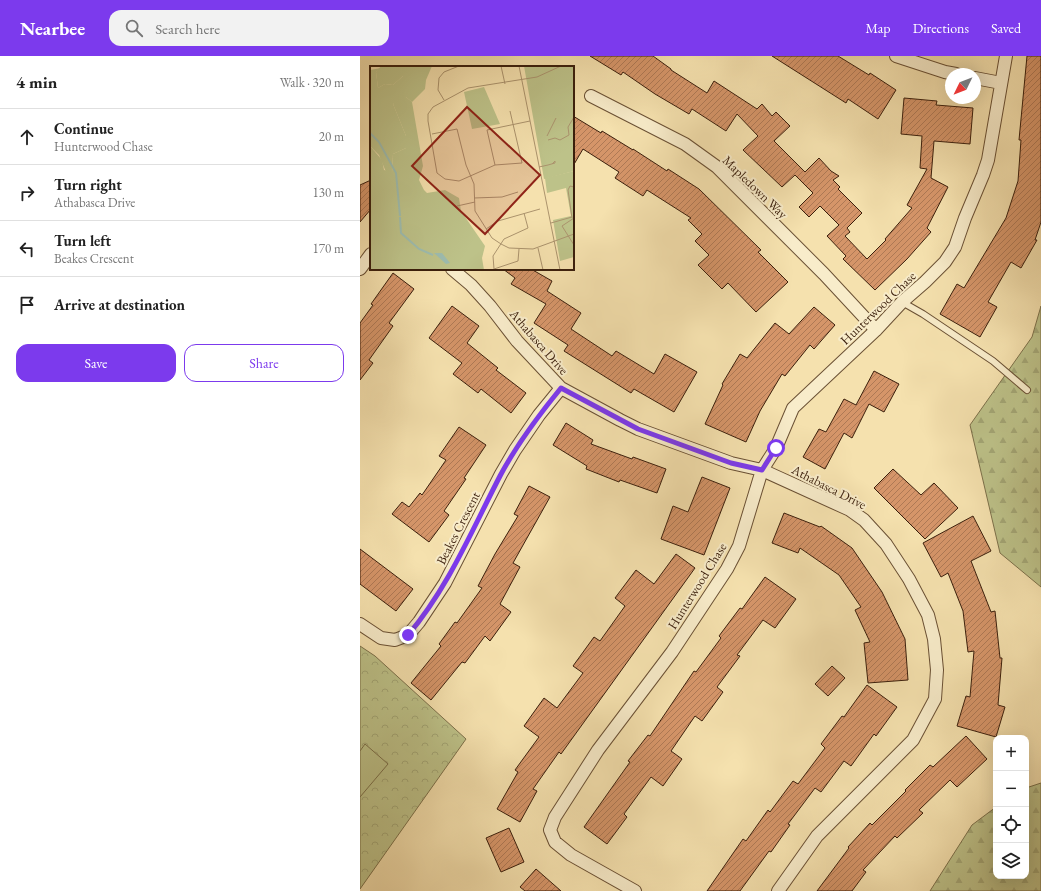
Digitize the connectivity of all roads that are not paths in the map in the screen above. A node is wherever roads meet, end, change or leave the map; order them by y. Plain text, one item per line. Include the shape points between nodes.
1 (896, 56) edge
2 (1006, 56) edge
3 (945, 72) edge
4 (981, 79) edge
5 (1001, 83) junction
6 (590, 96) dead end
7 (370, 255) edge
8 (360, 269) edge
9 (453, 270) edge
10 (902, 302) junction
11 (876, 330) junction
12 (561, 388) junction
13 (1027, 390) dead end
14 (762, 470) junction
15 (360, 624) edge
16 (636, 891) edge
17 (778, 891) edge

1 - 3 street
2 - 5 street, Hunterwood Chase
4 - 5 street
5 - 10 street, Hunterwood Chase via 988,160 955,247 926,282
6 - 11 street, Mapledown Way via 685,144 717,167
7 - 8 street
9 - 12 street, Athabasca Drive via 471,285 517,341
10 - 11 street, Hunterwood Chase
10 - 13 lane via 993,361
11 - 14 street, Hunterwood Chase via 793,408 776,448
12 - 14 street, Athabasca Drive via 638,429 731,463
12 - 15 street, Beakes Crescent via 515,450 445,583 408,635 395,640 381,638
14 - 16 street, Hunterwood Chase via 739,546 727,569 672,652 594,756 555,817 550,830 555,842 571,855
14 - 17 street, Athabasca Drive via 850,510 864,520 886,544 909,578 928,615 934,639 937,670 935,699 912,740 817,836

